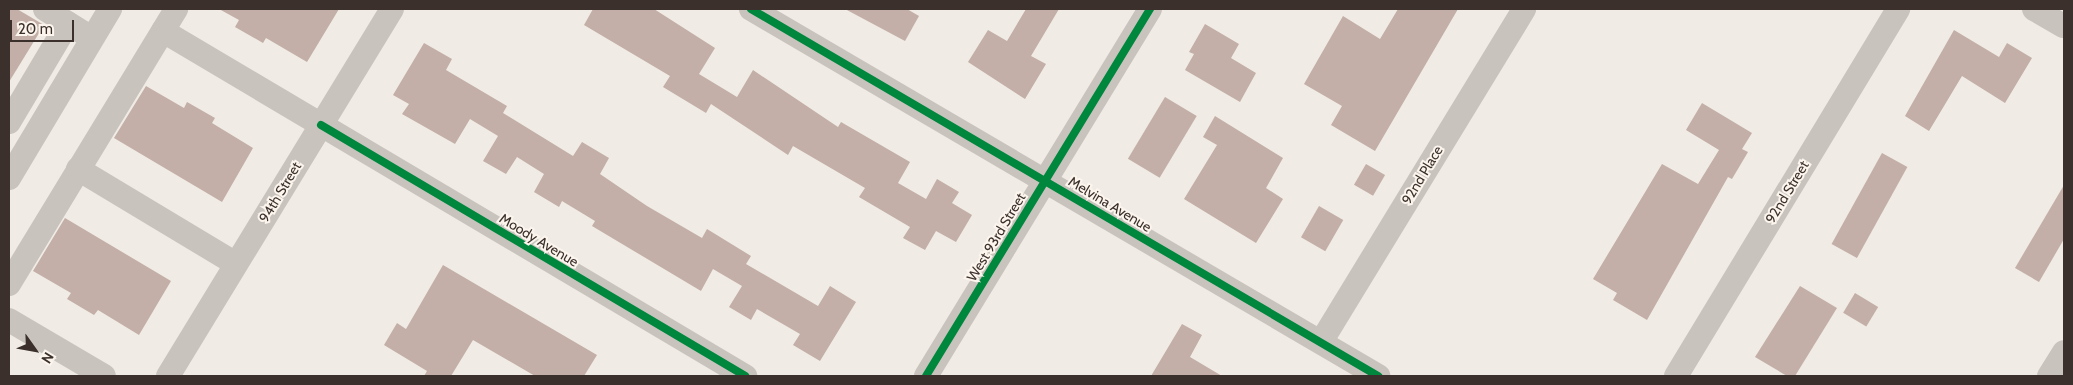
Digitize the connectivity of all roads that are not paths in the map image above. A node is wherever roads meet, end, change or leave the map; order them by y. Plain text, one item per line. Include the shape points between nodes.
1 (45, 9) edge
2 (110, 9) edge
3 (176, 9) edge
4 (392, 9) edge
5 (1150, 9) edge
6 (1524, 9) edge
7 (1898, 9) edge
8 (2034, 9) edge
9 (763, 12) edge
10 (68, 23) junction
11 (2064, 26) edge
12 (163, 30) junction
13 (92, 38) junction
14 (9, 122) edge
15 (321, 125) junction
16 (78, 169) junction
17 (9, 178) edge
18 (1046, 180) junction
19 (236, 264) junction
20 (9, 284) edge
21 (9, 320) edge
22 (1321, 342) junction
23 (2064, 352) edge
24 (104, 376) edge
25 (168, 376) edge
26 (745, 376) edge
27 (926, 376) edge
28 (1378, 376) edge
29 (1676, 376) edge
30 (2049, 376) edge

1 - 10 street
2 - 13 street
3 - 12 street
4 - 15 street, 94th Street
5 - 18 street, West 93rd Street
6 - 22 street, 92nd Place
7 - 29 street, 92nd Street
8 - 11 street
9 - 18 street, Melvina Avenue
10 - 13 street
10 - 14 street
12 - 15 street, Moody Avenue
12 - 16 street
13 - 17 street
15 - 19 street, 94th Street
15 - 26 street, Moody Avenue
16 - 19 street
16 - 20 street
18 - 22 street, Melvina Avenue
18 - 27 street, West 93rd Street
19 - 25 street, 94th Street
21 - 24 street
22 - 28 street, Melvina Avenue
23 - 30 street

